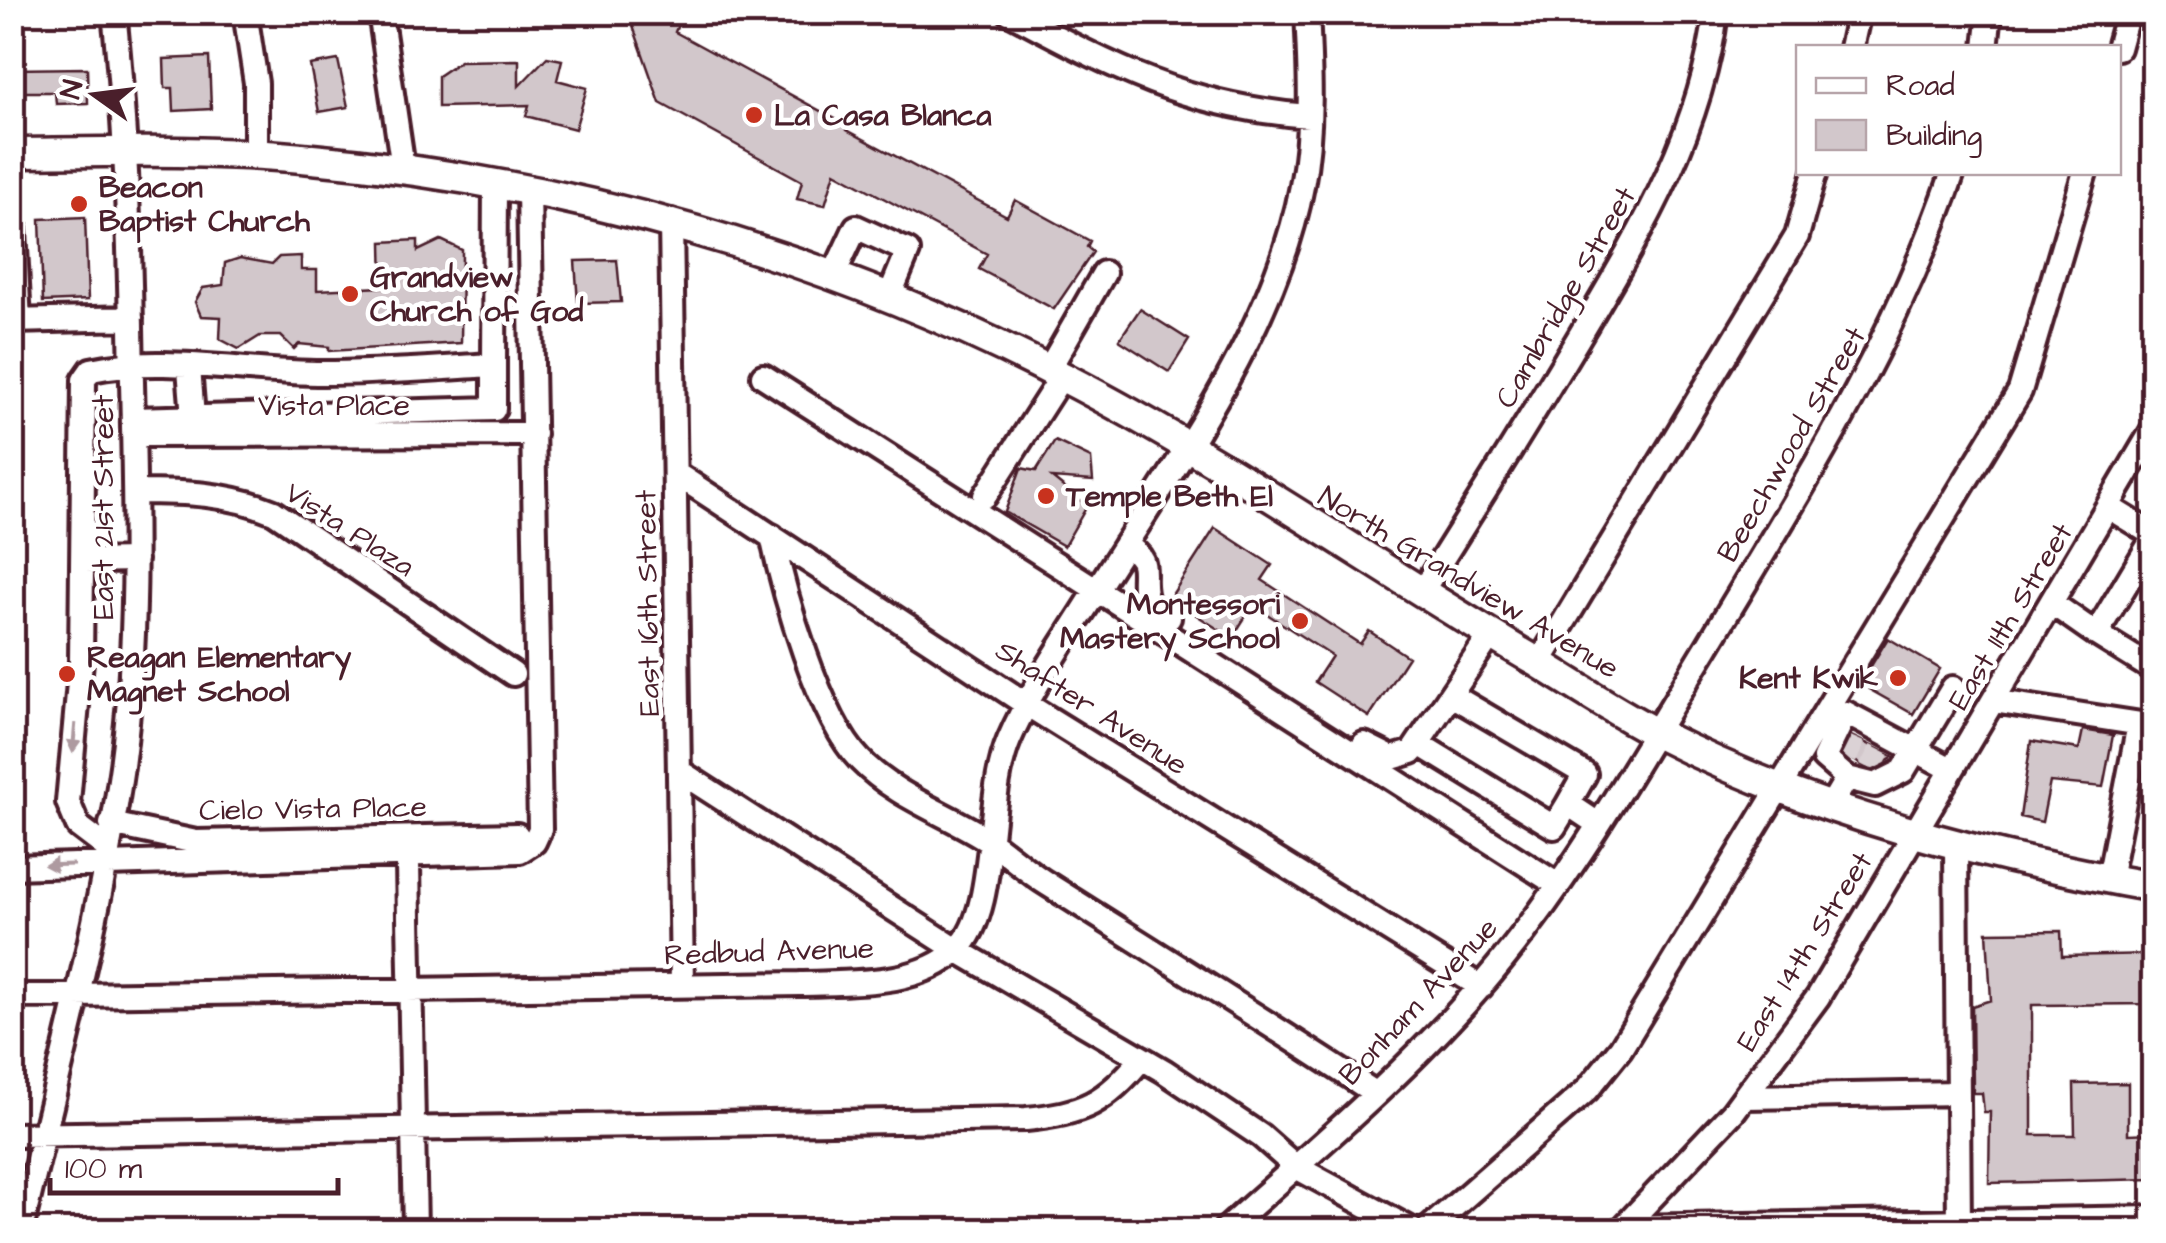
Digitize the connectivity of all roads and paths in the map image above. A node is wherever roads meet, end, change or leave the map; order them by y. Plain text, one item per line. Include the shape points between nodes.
1 (114, 12) edge
2 (246, 12) edge
3 (380, 12) edge
4 (1009, 12) edge
5 (1307, 12) edge
6 (1716, 12) edge
7 (1859, 12) edge
8 (1990, 12) edge
9 (2128, 12) edge
10 (1852, 45) edge
11 (1986, 45) edge
12 (2119, 45) edge
13 (1308, 116) junction
14 (127, 152) junction
15 (12, 153) edge
16 (256, 155) junction
17 (403, 168) junction
18 (1814, 175) edge
19 (1952, 175) edge
20 (2084, 175) edge
21 (494, 182) junction
22 (529, 189) junction
23 (12, 193) edge
24 (671, 221) junction
25 (1104, 273) dead end
26 (834, 276) junction
27 (889, 297) junction
28 (131, 318) junction
29 (16, 321) edge
30 (132, 361) junction
31 (494, 366) junction
32 (189, 368) junction
33 (1055, 373) junction
34 (324, 374) junction
35 (763, 376) dead end
36 (324, 413) junction
37 (194, 417) junction
38 (134, 427) junction
39 (2154, 428) edge
40 (534, 434) junction
41 (1186, 447) junction
42 (675, 473) junction
43 (135, 492) junction
44 (984, 496) dead end
45 (2110, 508) junction
46 (772, 536) junction
47 (2154, 536) edge
48 (1125, 544) junction
49 (135, 560) junction
50 (85, 561) junction
51 (1098, 589) junction
52 (1421, 593) junction
53 (2053, 604) junction
54 (2096, 634) junction
55 (1490, 636) junction
56 (1539, 664) junction
57 (2154, 670) edge
58 (513, 674) dead end
59 (1954, 688) dead end
60 (1451, 695) junction
61 (1993, 701) junction
62 (1026, 704) junction
63 (2146, 725) edge
64 (1655, 732) junction
65 (1420, 744) junction
66 (1915, 750) junction
67 (1861, 756) junction
68 (1952, 769) junction
69 (679, 771) junction
70 (1782, 788) junction
71 (1568, 804) junction
72 (1831, 804) junction
73 (111, 824) junction
74 (1598, 824) junction
75 (1913, 832) junction
76 (517, 835) dead end
77 (989, 840) junction
78 (1956, 845) junction
79 (106, 854) junction
80 (408, 865) dead end
81 (12, 867) edge
82 (2109, 880) junction
83 (1558, 885) junction
84 (2154, 888) edge
85 (957, 950) junction
86 (682, 985) junction
87 (1481, 987) junction
88 (410, 989) junction
89 (75, 995) junction
90 (12, 996) edge
91 (1142, 1058) junction
92 (1375, 1093) junction
93 (1958, 1093) junction
94 (1744, 1097) junction
95 (413, 1129) junction
96 (12, 1134) edge
97 (43, 1134) junction
98 (1296, 1167) junction
99 (2154, 1218) edge
100 (2098, 1225) edge
101 (1958, 1226) edge
102 (1815, 1227) edge
103 (1687, 1228) edge
104 (1622, 1229) edge
105 (21, 1230) edge
106 (414, 1230) edge
107 (1224, 1230) edge
108 (1412, 1230) edge
109 (1427, 1230) edge

1 - 14 street, East 21st Street
2 - 16 street via 256,83
3 - 17 street
4 - 13 street via 1189,97
5 - 13 street
6 - 52 street, Cambridge Street via 1689,131 1652,210
7 - 10 street
8 - 11 street
9 - 12 street
13 - 41 street via 1302,188 1274,281
14 - 15 main road, North Grandview Avenue
14 - 16 main road, North Grandview Avenue
14 - 28 street, East 21st Street
16 - 17 main road, North Grandview Avenue
17 - 21 main road, North Grandview Avenue
18 - 56 street via 1797,236
19 - 64 street, Beechwood Street via 1926,250 1871,368
20 - 70 street via 2020,391
21 - 22 main road, North Grandview Avenue
21 - 31 street
22 - 24 main road, North Grandview Avenue
22 - 40 street
23 - 29 street
24 - 26 main road, North Grandview Avenue
24 - 42 street, East 16th Street
25 - 33 street
26 - 27 main road, North Grandview Avenue
26 - 27 street via 856,227 908,250
27 - 33 main road, North Grandview Avenue
28 - 29 street
28 - 30 street, East 21st Street
30 - 32 street
30 - 38 street, East 21st Street
30 - 50 street via 91,370 84,380
31 - 34 street
31 - 36 street via 494,408
32 - 34 street
32 - 37 street
33 - 41 main road, North Grandview Avenue
33 - 44 street
34 - 36 street
35 - 51 street
36 - 37 street
37 - 38 street
38 - 40 street, Vista Place
38 - 43 street, East 21st Street
39 - 45 street, East 11th Street
40 - 79 street via 540,829 526,850
41 - 48 street
41 - 52 main road, North Grandview Avenue
42 - 46 street, Shafter Avenue
42 - 69 street, East 16th Street
43 - 49 street, East 21st Street
43 - 58 street, Vista Plaza via 195,492 274,512
45 - 47 street
45 - 53 street, East 11th Street
46 - 62 street, Shafter Avenue
46 - 77 street via 783,589 844,738 896,788
47 - 54 street
48 - 51 street
48 - 65 street via 1145,561 1148,604 1387,757 1405,756
49 - 50 street
49 - 73 street, East 21st Street via 130,684
50 -> 79 street via 68,802 78,826
51 - 62 street
51 - 83 street
52 - 55 main road, North Grandview Avenue
53 - 54 street
53 - 61 street, East 11th Street
54 - 57 street
55 - 56 main road, North Grandview Avenue
55 - 60 street
56 - 64 main road, North Grandview Avenue
59 - 66 street
60 - 65 street
60 - 71 street via 1585,774
61 - 63 street
61 - 68 street, East 11th Street
62 - 77 street via 998,772
62 - 87 street, Shafter Avenue
63 - 82 street
64 - 70 main road, North Grandview Avenue
64 - 74 street, Bonham Avenue
65 - 71 street via 1554,827
66 - 67 street
66 - 67 street via 1891,780
66 - 68 street
67 - 72 street
68 - 75 street, East 11th Street
69 - 85 street
69 - 86 street, East 16th Street
70 - 72 main road, North Grandview Avenue
70 - 109 street via 1621,1048 1587,1090
71 - 74 street
72 - 75 main road, North Grandview Avenue
73 - 76 street, Cielo Vista Place via 196,842
73 - 79 street, East 21st Street
74 - 83 street, Bonham Avenue
75 - 78 main road, North Grandview Avenue
75 - 94 street, East 14th Street via 1818,997
77 - 85 street via 979,916
77 - 92 street via 1048,886
78 - 82 main road, North Grandview Avenue
78 - 93 street
79 -> 81 street
79 - 89 street, East 21st Street
80 - 88 street
82 - 84 main road, North Grandview Avenue
83 - 87 street, Bonham Avenue
85 - 86 street, Redbud Avenue via 926,970 871,980
85 - 91 street
86 - 88 street, Redbud Avenue
87 - 92 street, Bonham Avenue
88 - 89 street, Redbud Avenue
88 - 95 street
89 - 90 street, Redbud Avenue
89 - 97 street, East 21st Street
91 - 95 street via 1110,1092 1064,1116
91 - 98 street
92 - 98 street, Bonham Avenue
93 - 94 street
93 - 101 street
94 - 104 street, East 14th Street
95 - 97 street
95 - 106 street
96 - 97 street
97 - 105 street, East 21st Street
98 - 107 street, Bonham Avenue
98 - 108 street
99 - 100 street
100 - 101 street
101 - 102 street
102 - 103 street
103 - 104 street

